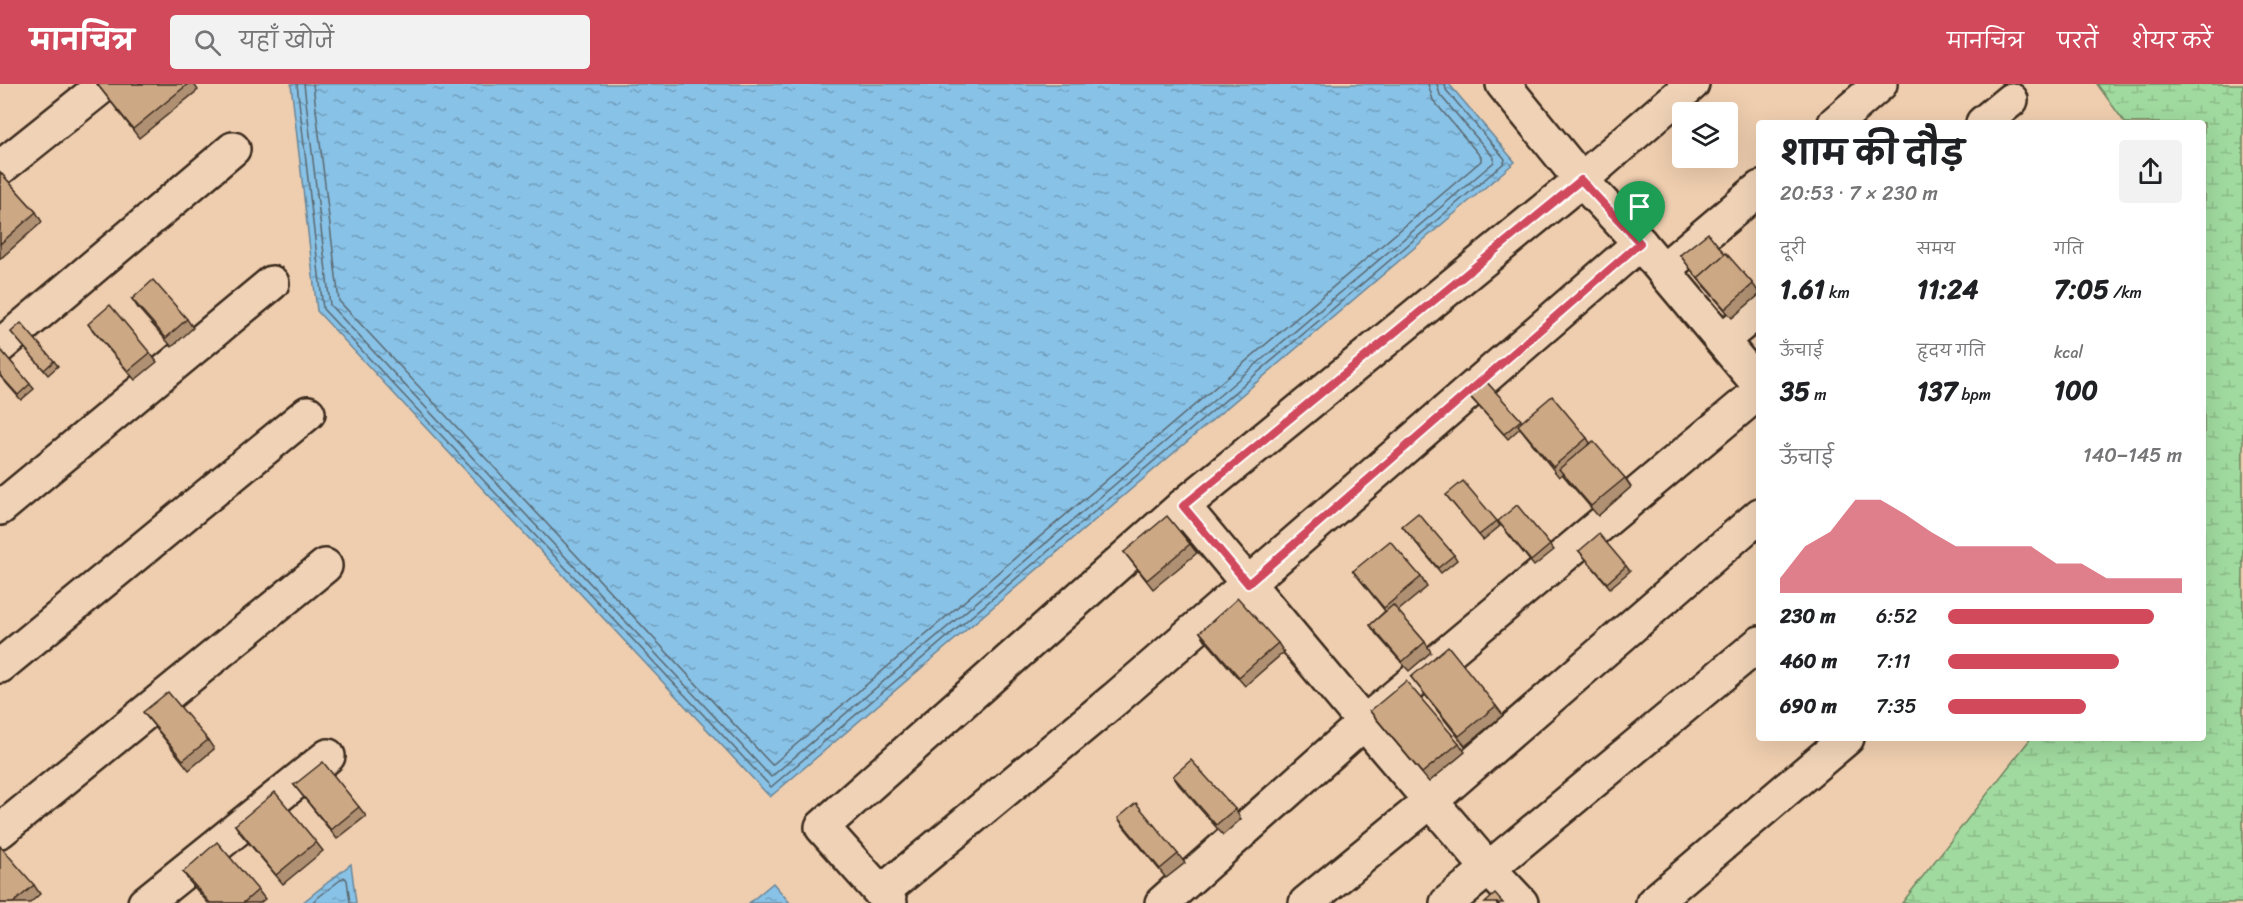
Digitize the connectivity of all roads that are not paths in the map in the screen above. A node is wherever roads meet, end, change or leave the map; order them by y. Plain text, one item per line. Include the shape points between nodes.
1 (105, 84) edge
2 (1503, 84) edge
3 (1692, 84) edge
4 (1880, 84) edge
5 (2011, 100) dead end
6 (1838, 120) edge
7 (1987, 120) edge
8 (233, 149) dead end
9 (0, 168) edge
10 (1581, 180) junction
11 (1756, 191) edge
12 (1640, 243) junction
13 (1663, 270) junction
14 (272, 283) dead end
15 (1756, 312) edge
16 (1722, 340) junction
17 (0, 346) edge
18 (1756, 382) edge
19 (1756, 394) edge
20 (309, 412) dead end
21 (1183, 506) junction
22 (0, 508) edge
23 (1756, 518) edge
24 (325, 566) dead end
25 (1248, 584) junction
26 (1756, 646) edge
27 (0, 666) edge
28 (1364, 723) junction
29 (1843, 741) edge
30 (328, 756) dead end
31 (1432, 800) junction
32 (4, 818) edge
33 (1488, 868) junction
34 (885, 898) edge
35 (145, 903) edge
36 (1162, 903) edge
37 (1306, 903) edge
38 (1447, 903) edge
39 (1521, 903) edge
40 (1653, 903) edge

1 - 9 street
2 - 10 street
3 - 10 street
4 - 6 street
5 - 7 street
8 - 17 street
10 - 12 street
10 - 21 street
11 - 13 street
12 - 13 street
12 - 25 street
13 - 16 street
14 - 22 street
15 - 16 street
16 - 18 street
19 - 28 street
20 - 27 street
21 - 25 street
21 - 34 street via 822,827
23 - 31 street
24 - 32 street
25 - 28 street
25 - 34 street
26 - 33 street
28 - 31 street
28 - 36 street
29 - 40 street
30 - 35 street
31 - 33 street
31 - 37 street
33 - 38 street
33 - 39 street

